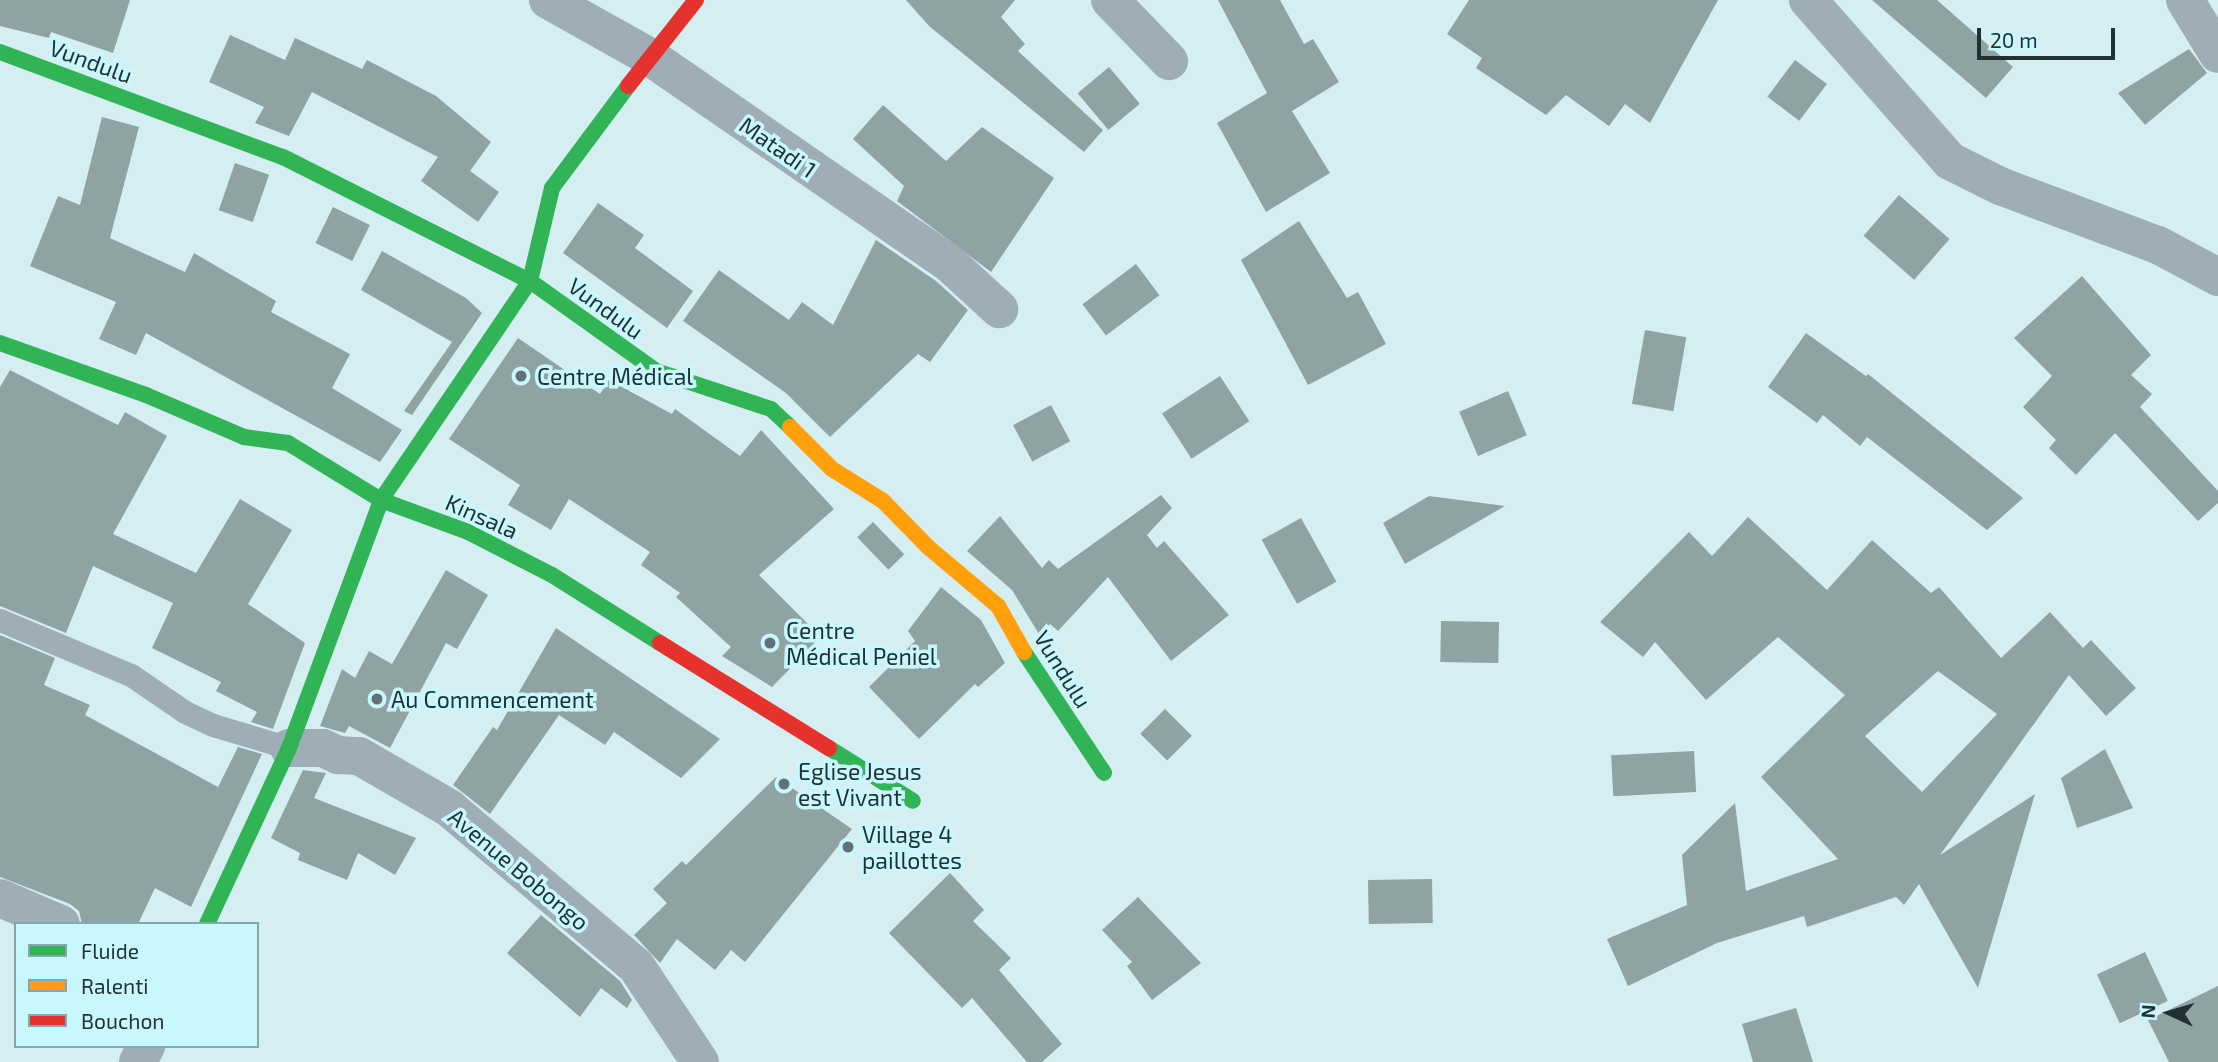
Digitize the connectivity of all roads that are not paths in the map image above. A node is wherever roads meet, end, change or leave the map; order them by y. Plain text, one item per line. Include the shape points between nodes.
1 (548, 0) edge
2 (696, 0) edge
3 (1110, 0) edge
4 (1808, 0) edge
5 (2185, 0) edge
6 (0, 51) edge
7 (2218, 54) edge
8 (650, 57) junction
9 (1169, 61) dead end
10 (2218, 277) edge
11 (530, 281) junction
12 (999, 309) dead end
13 (0, 343) edge
14 (381, 500) junction
15 (0, 620) edge
16 (289, 748) junction
17 (1104, 773) dead end
18 (913, 801) dead end
19 (0, 898) edge
20 (56, 922) edge
21 (208, 922) edge
22 (700, 1062) edge

1 - 8 street, Matadi 1
2 - 8 street
3 - 9 street
4 - 10 street via 1950,161 2000,186 2158,245
5 - 7 street
6 - 11 street, Vundulu via 284,157
8 - 11 street via 552,188
8 - 12 street, Matadi 1 via 950,264
11 - 14 street
11 - 17 street, Vundulu via 656,371 771,409 832,469 883,501 928,547 998,606 1032,667
13 - 14 street, Kinsala via 146,395 244,437 288,443
14 - 16 street
14 - 18 street, Kinsala via 468,532 552,575
15 - 16 lane via 131,675 204,720
16 - 21 street
16 - 22 street, Avenue Bobongo via 323,748 338,755 359,756 449,808 636,965
19 - 20 street

